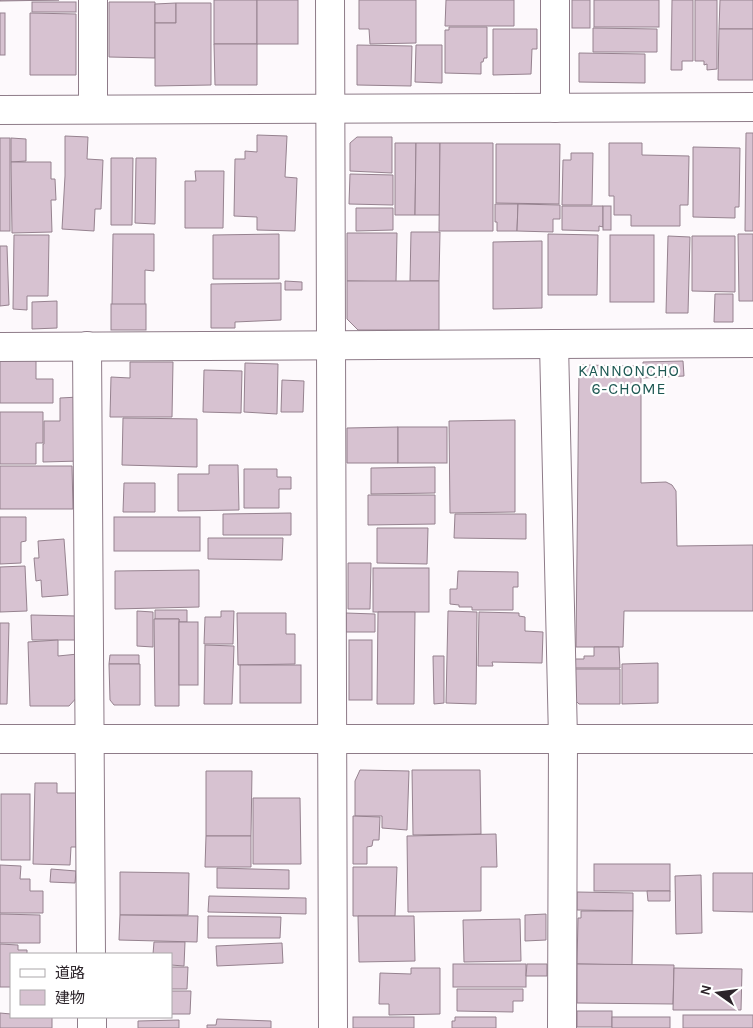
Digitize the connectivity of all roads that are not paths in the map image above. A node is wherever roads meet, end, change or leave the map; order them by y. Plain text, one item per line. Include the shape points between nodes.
1 (93, 0) edge
2 (330, 0) edge
3 (555, 0) edge
4 (753, 107) edge
5 (330, 108) junction
6 (555, 108) junction
7 (93, 109) junction
8 (0, 110) edge
9 (753, 343) edge
10 (554, 344) junction
11 (331, 345) junction
12 (87, 346) junction
13 (0, 347) edge
14 (0, 739) edge
15 (90, 739) junction
16 (331, 739) junction
17 (563, 739) junction
18 (753, 739) edge
19 (92, 953) edge
20 (333, 1028) edge
21 (562, 1028) edge

1 - 7 street
2 - 5 street
3 - 6 street
4 - 6 street
5 - 6 street
5 - 7 street
5 - 11 street
7 - 8 street
9 - 10 street
10 - 11 street
10 - 17 street
11 - 12 street
11 - 16 street
12 - 13 street
12 - 15 street
14 - 15 street
15 - 16 street
15 - 19 street
16 - 17 street
16 - 20 street
17 - 18 street
17 - 21 street

